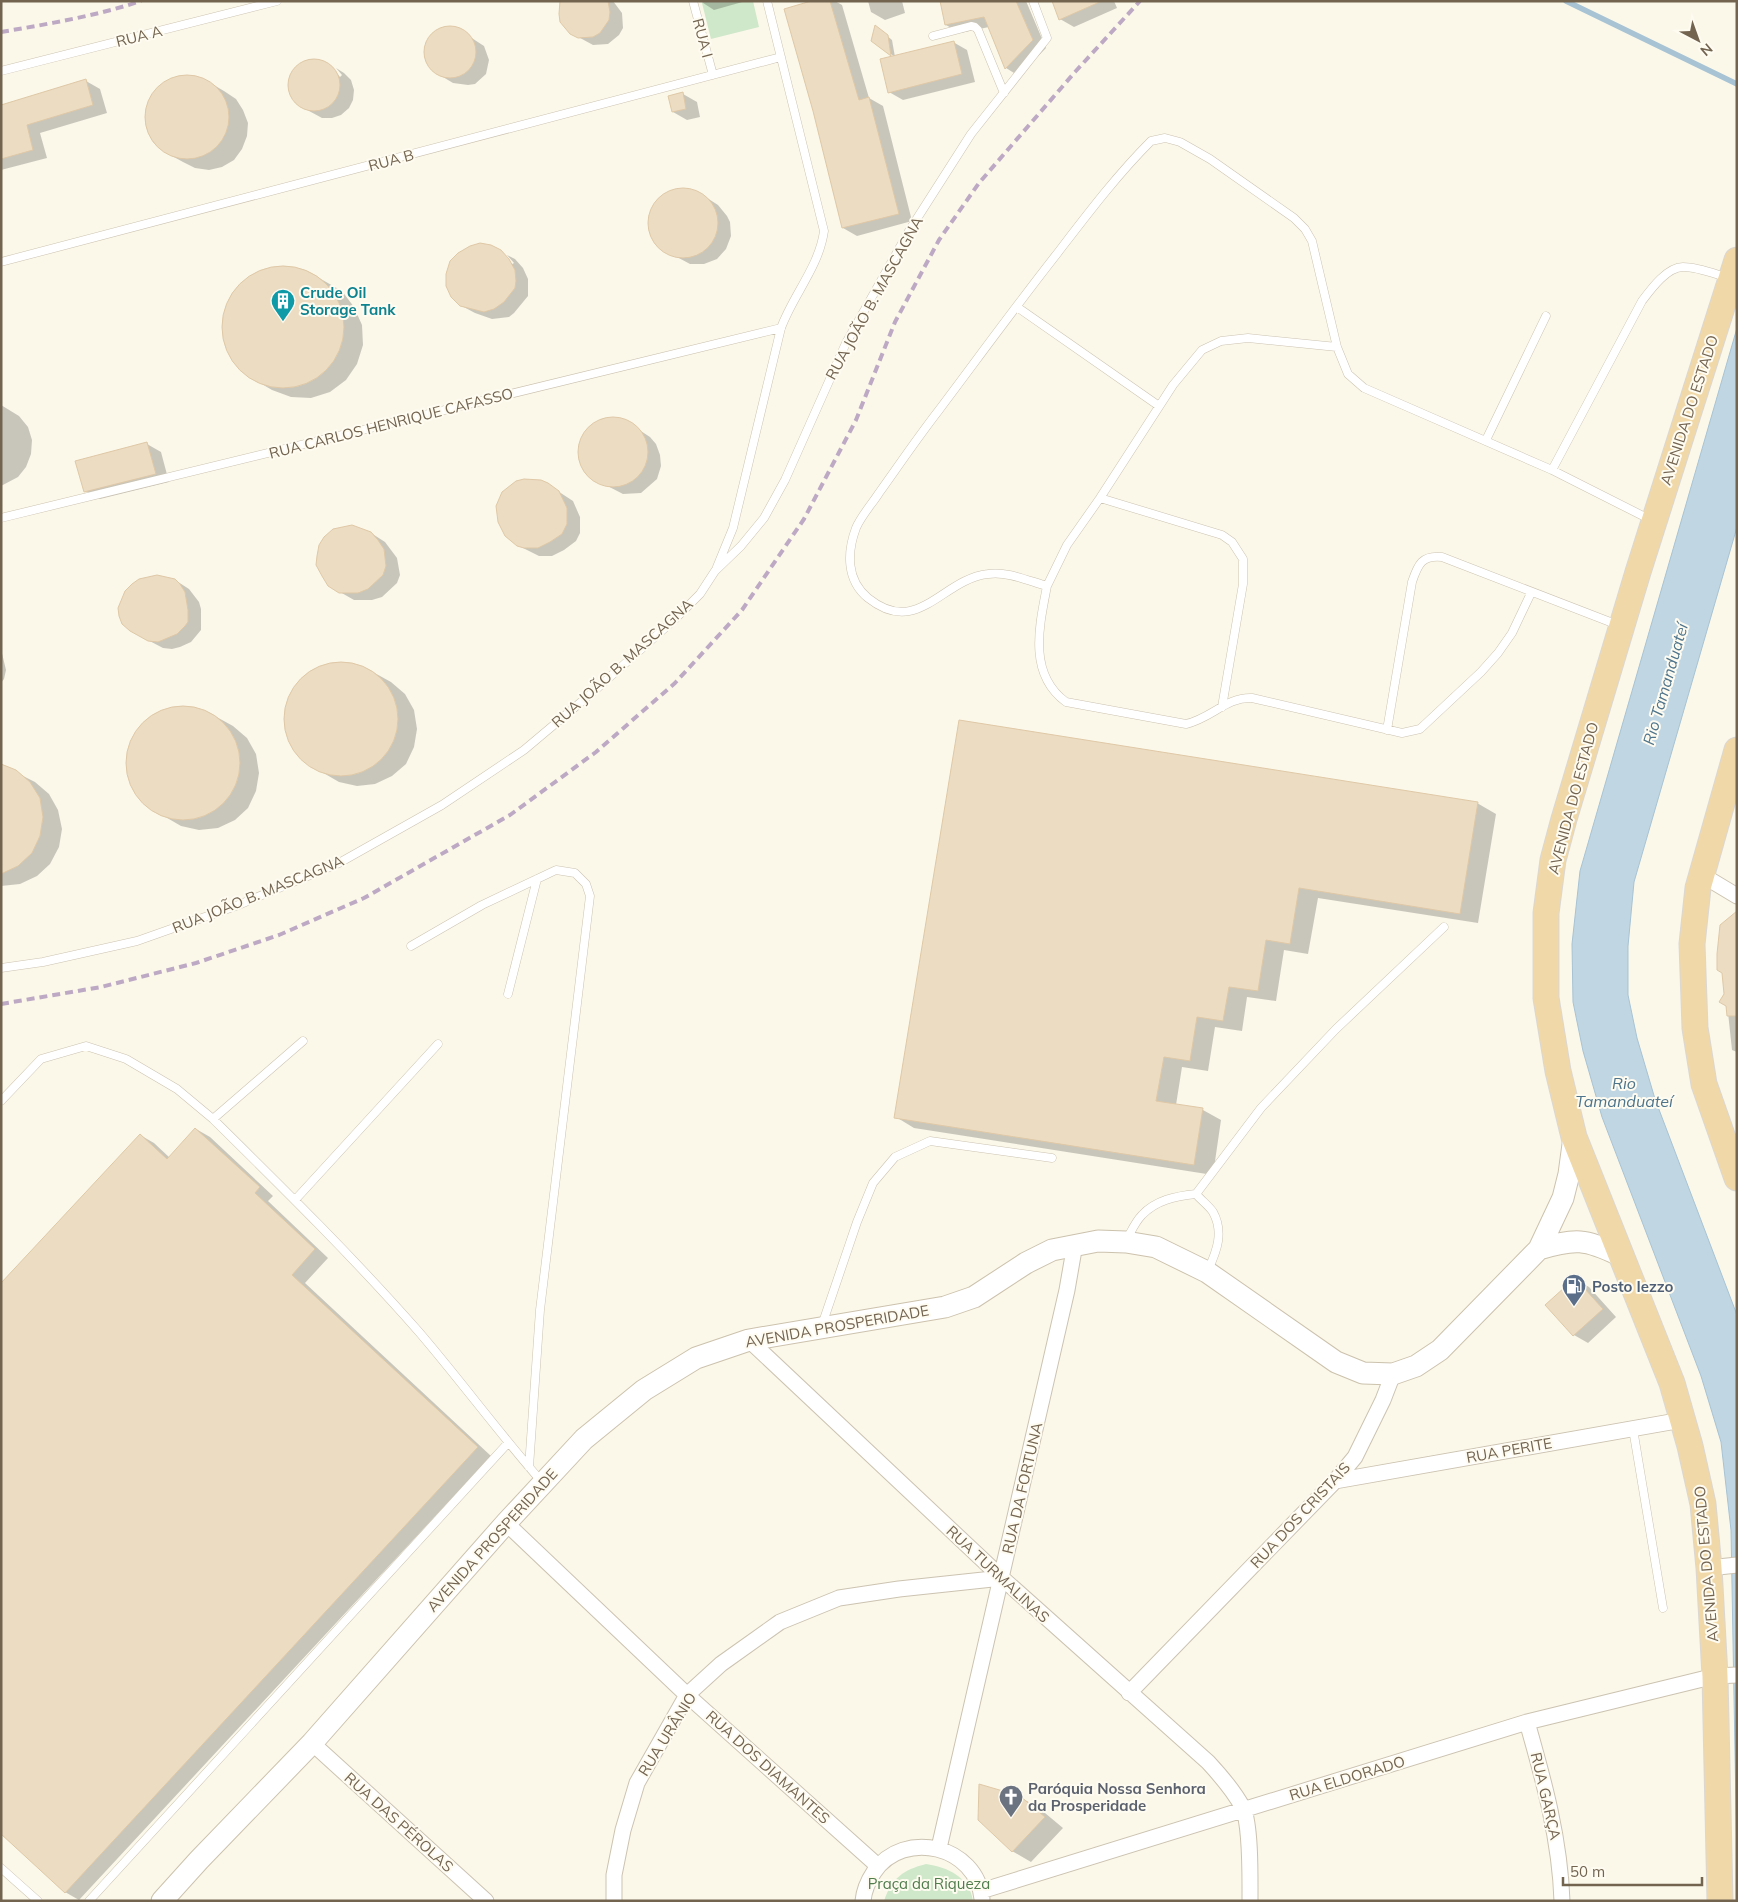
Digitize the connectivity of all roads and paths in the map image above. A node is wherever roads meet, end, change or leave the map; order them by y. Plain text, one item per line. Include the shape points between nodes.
1 (277, 1) edge
2 (693, 1) edge
3 (767, 1) edge
4 (1033, 1) edge
5 (933, 36) dead end
6 (781, 57) junction
7 (1, 71) edge
8 (713, 75) junction
9 (1004, 93) junction
10 (1, 262) edge
11 (1734, 269) edge
12 (1016, 306) junction
13 (1546, 316) dead end
14 (781, 328) junction
15 (1337, 347) junction
16 (1159, 406) junction
17 (1486, 440) junction
18 (1552, 470) junction
19 (1100, 498) junction
20 (1, 518) edge
21 (1654, 522) junction
22 (715, 571) junction
23 (1047, 586) junction
24 (1531, 593) junction
25 (1622, 626) junction
26 (1222, 707) junction
27 (1387, 730) junction
28 (1737, 750) edge
29 (1702, 875) junction
30 (537, 879) junction
31 (1737, 896) edge
32 (1444, 928) dead end
33 (411, 946) dead end
34 (1, 968) edge
35 (508, 994) dead end
36 (303, 1041) dead end
37 (438, 1044) dead end
38 (1, 1101) edge
39 (213, 1119) junction
40 (1574, 1138) junction
41 (1732, 1153) edge
42 (1052, 1158) dead end
43 (1737, 1178) edge
44 (1196, 1194) junction
45 (295, 1200) junction
46 (1126, 1242) junction
47 (1075, 1244) junction
48 (1540, 1249) junction
49 (1619, 1255) junction
50 (1207, 1272) junction
51 (821, 1329) junction
52 (749, 1340) junction
53 (1392, 1374) junction
54 (1682, 1420) junction
55 (1633, 1429) junction
56 (508, 1442) junction
57 (529, 1467) junction
58 (1335, 1481) junction
59 (543, 1483) junction
60 (506, 1523) junction
61 (1725, 1566) edge
62 (1002, 1578) junction
63 (1663, 1608) dead end
64 (1728, 1676) edge
65 (1129, 1693) junction
66 (687, 1696) junction
67 (1527, 1722) junction
68 (312, 1743) junction
69 (1244, 1810) junction
70 (939, 1848) junction
71 (878, 1866) junction
72 (1, 1868) edge
73 (982, 1896) edge
74 (38, 1901) edge
75 (89, 1901) edge
76 (162, 1901) edge
77 (486, 1901) edge
78 (614, 1901) edge
79 (863, 1901) edge
80 (1250, 1901) edge
81 (1562, 1901) edge
82 (1720, 1901) edge

1 - 7 lane, RUA A
2 - 8 lane, RUA I
3 - 6 lane
4 - 9 lane, RUA JOÃO B. MASCAGNA via 1047,38
5 - 9 lane via 975,27
6 - 8 lane, RUA B
6 - 14 lane via 824,231 822,247
8 - 10 lane, RUA B
9 - 22 lane, RUA JOÃO B. MASCAGNA via 971,134 904,240 846,343 785,480 764,518
11 - 18 lane via 1682,267 1655,283 1642,301
11 - 21 highway, AVENIDA DO ESTADO
12 - 15 lane via 1085,216 1138,154 1151,141 1165,138 1180,142 1210,159 1305,229 1312,241
12 - 16 lane
12 - 23 lane via 856,526 848,564 854,581 867,597 889,610 914,611 972,577 989,573
13 - 17 lane
14 - 20 lane, RUA CARLOS HENRIQUE CAFASSO
14 - 22 lane via 733,528
15 - 16 lane via 1248,338 1221,340 1202,350
15 - 17 lane via 1348,374 1364,388
16 - 19 lane
17 - 18 lane
18 - 21 lane
19 - 23 lane via 1068,545
19 - 26 lane via 1222,535 1239,550 1244,559 1243,584
21 - 25 highway, AVENIDA DO ESTADO
22 - 34 lane, RUA JOÃO B. MASCAGNA via 700,594 675,619 524,750 442,805 339,863 236,906 137,941
23 - 26 lane via 1039,645 1042,669 1055,694 1066,702 1186,724
24 - 25 lane
24 - 27 lane via 1512,633 1498,653 1438,712 1420,728 1407,733
24 - 27 lane via 1442,557 1430,556 1422,561 1412,582
25 - 40 highway, AVENIDA DO ESTADO via 1553,860 1546,913 1546,998 1558,1071
26 - 27 lane via 1241,697 1252,698
28 - 29 highway
29 - 31 street
29 - 41 highway via 1692,944 1695,1028 1704,1084
30 - 33 lane via 482,905
30 - 35 lane
30 - 57 lane via 556,870 575,873 586,884 590,896 540,1310
32 - 44 lane via 1336,1029 1261,1108
36 - 39 lane
37 - 45 lane
38 - 39 lane via 41,1060 86,1046 126,1059 177,1089
39 - 45 lane
40 - 48 main road via 1563,1198
40 - 49 highway, AVENIDA DO ESTADO
41 - 43 highway
42 - 51 lane via 930,1141 895,1157 873,1183
44 - 46 lane via 1173,1196 1154,1206 1142,1215
44 - 50 lane via 1212,1212 1219,1233 1216,1254
45 - 56 lane via 420,1333
46 - 47 main road, AVENIDA PROSPERIDADE via 1098,1240
46 - 50 main road, AVENIDA PROSPERIDADE via 1156,1247
47 - 51 main road, AVENIDA PROSPERIDADE via 1052,1250 974,1297 945,1307
47 - 62 street, RUA DA FORTUNA
48 - 49 main road via 1565,1241 1582,1241
48 - 53 main road via 1440,1350 1416,1366
49 - 54 highway, AVENIDA DO ESTADO via 1672,1383
50 - 53 main road, AVENIDA PROSPERIDADE via 1336,1362 1363,1373
51 - 52 main road, AVENIDA PROSPERIDADE
52 - 59 main road, AVENIDA PROSPERIDADE via 696,1358 644,1390 584,1439
52 - 62 street, RUA TURMALINAS
53 - 58 street, RUA DOS CRISTAIS via 1358,1450
54 - 55 street, RUA PERITE
54 - 61 highway, AVENIDA DO ESTADO via 1703,1504
55 - 58 street, RUA PERITE
55 - 63 lane
56 - 57 lane
56 - 75 lane
57 - 59 lane
58 - 65 street, RUA DOS CRISTAIS
59 - 60 main road, AVENIDA PROSPERIDADE
60 - 66 street, RUA DOS DIAMANTES
60 - 68 main road, AVENIDA PROSPERIDADE
61 - 64 highway, AVENIDA DO ESTADO
62 - 65 street, RUA TURMALINAS
62 - 66 street, RUA URÂNIO via 839,1598 780,1622 721,1664
62 - 70 street, RUA DA FORTUNA
64 - 67 street, RUA ELDORADO
64 - 82 highway, AVENIDA DO ESTADO
65 - 69 street, RUA TURMALINAS via 1208,1762
66 - 71 street, RUA DOS DIAMANTES
66 - 78 street, RUA URÂNIO via 637,1783 614,1875
67 - 69 street, RUA ELDORADO
67 - 81 street, RUA GARÇA via 1558,1846
68 - 76 main road, AVENIDA PROSPERIDADE
68 - 77 street, RUA DAS PÉROLAS
69 - 73 street, RUA ELDORADO
69 - 80 street
70 - 71 street via 922,1846 906,1849
70 - 73 street via 958,1857 973,1872
71 - 79 street via 869,1880
72 - 74 lane

